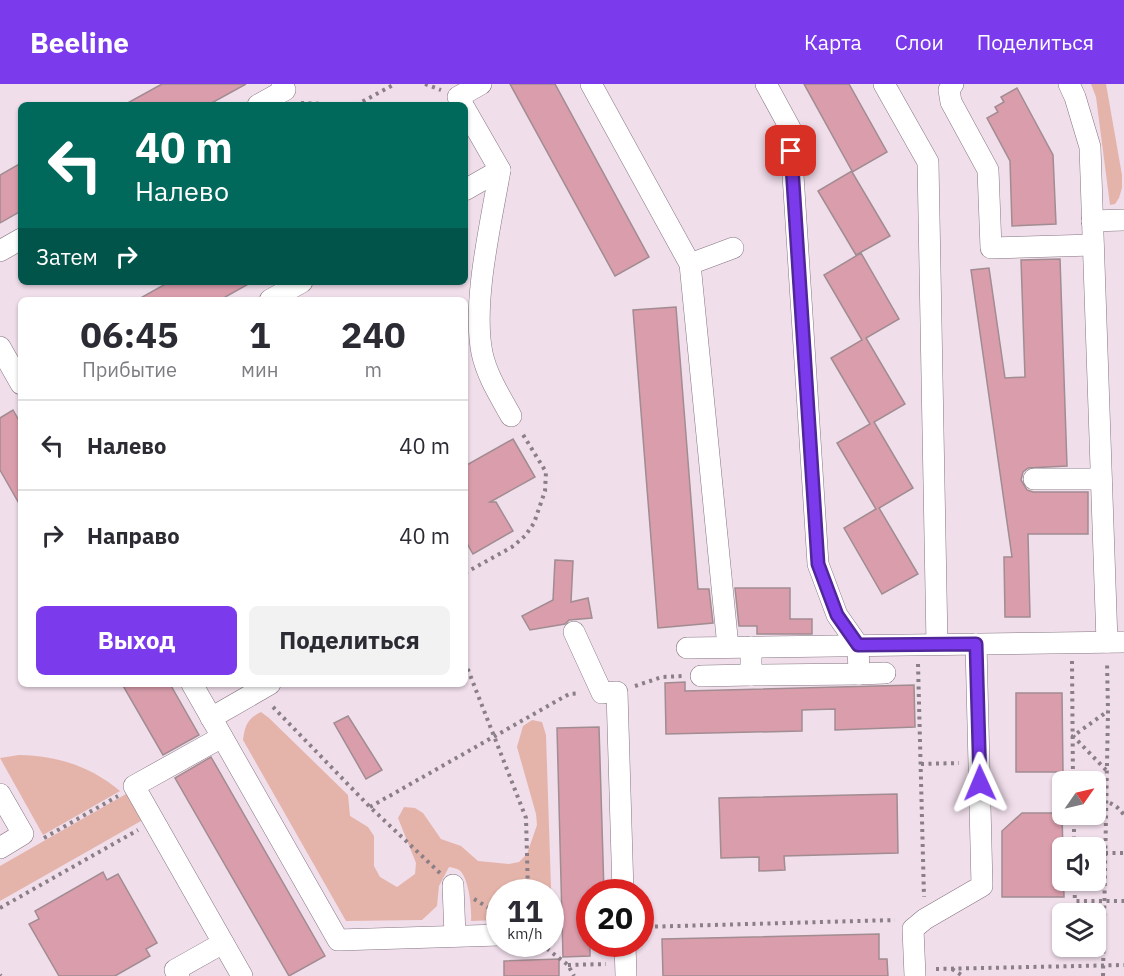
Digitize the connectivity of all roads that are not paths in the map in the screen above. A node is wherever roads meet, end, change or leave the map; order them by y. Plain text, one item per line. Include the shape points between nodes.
1 (481, 84) edge
2 (591, 84) edge
3 (766, 84) edge
4 (884, 84) edge
5 (952, 84) edge
6 (1069, 84) edge
7 (283, 87) edge
8 (262, 102) edge
9 (461, 102) edge
10 (468, 114) edge
11 (500, 170) junction
12 (468, 188) edge
13 (1124, 220) edge
14 (1092, 221) junction
15 (18, 241) edge
16 (1093, 245) junction
17 (733, 248) dead end
18 (0, 251) edge
19 (690, 264) junction
20 (297, 285) edge
21 (275, 297) edge
22 (0, 347) edge
23 (18, 379) edge
24 (512, 416) road end
25 (1034, 479) dead end
26 (1101, 479) junction
27 (574, 632) dead end
28 (1115, 642) edge
29 (927, 644) junction
30 (976, 644) junction
31 (858, 645) junction
32 (728, 647) junction
33 (751, 647) junction
34 (687, 648) dead end
35 (885, 673) dead end
36 (859, 674) junction
37 (751, 675) junction
38 (701, 676) road end
39 (194, 687) edge
40 (264, 688) edge
41 (211, 718) junction
42 (222, 737) junction
43 (0, 794) edge
44 (0, 848) edge
45 (623, 879) edge
46 (453, 885) road end
47 (486, 935) edge
48 (454, 936) junction
49 (223, 943) junction
50 (914, 973) edge
51 (179, 976) edge
52 (242, 976) edge

1 - 9 lane via 458,97
2 - 19 lane
3 - 31 lane via 790,128 818,564 837,615
4 - 29 lane via 927,162
5 - 16 lane via 951,102 988,170 991,249
6 - 14 lane via 1090,147
7 - 8 lane
10 - 11 lane
11 - 12 lane
11 - 24 lane via 480,321 482,353 490,379
13 - 14 lane
14 - 16 lane
15 - 18 lane
16 - 26 lane
17 - 19 lane
19 - 32 lane
20 - 21 lane
22 - 23 lane
25 - 26 lane
26 - 28 lane
27 - 45 lane via 602,693 617,692
28 - 30 lane
29 - 30 lane
29 - 31 lane
30 - 50 lane via 982,886 913,929
31 - 33 lane
31 - 36 lane
32 - 33 lane
32 - 34 lane
33 - 37 lane
35 - 36 lane
36 - 37 lane
37 - 38 lane
39 - 41 lane
40 - 41 lane
41 - 42 lane
42 - 48 lane via 338,940
42 - 49 lane via 134,786
43 - 44 lane via 23,834
46 - 48 lane
47 - 48 lane
49 - 51 lane via 175,970
49 - 52 lane

